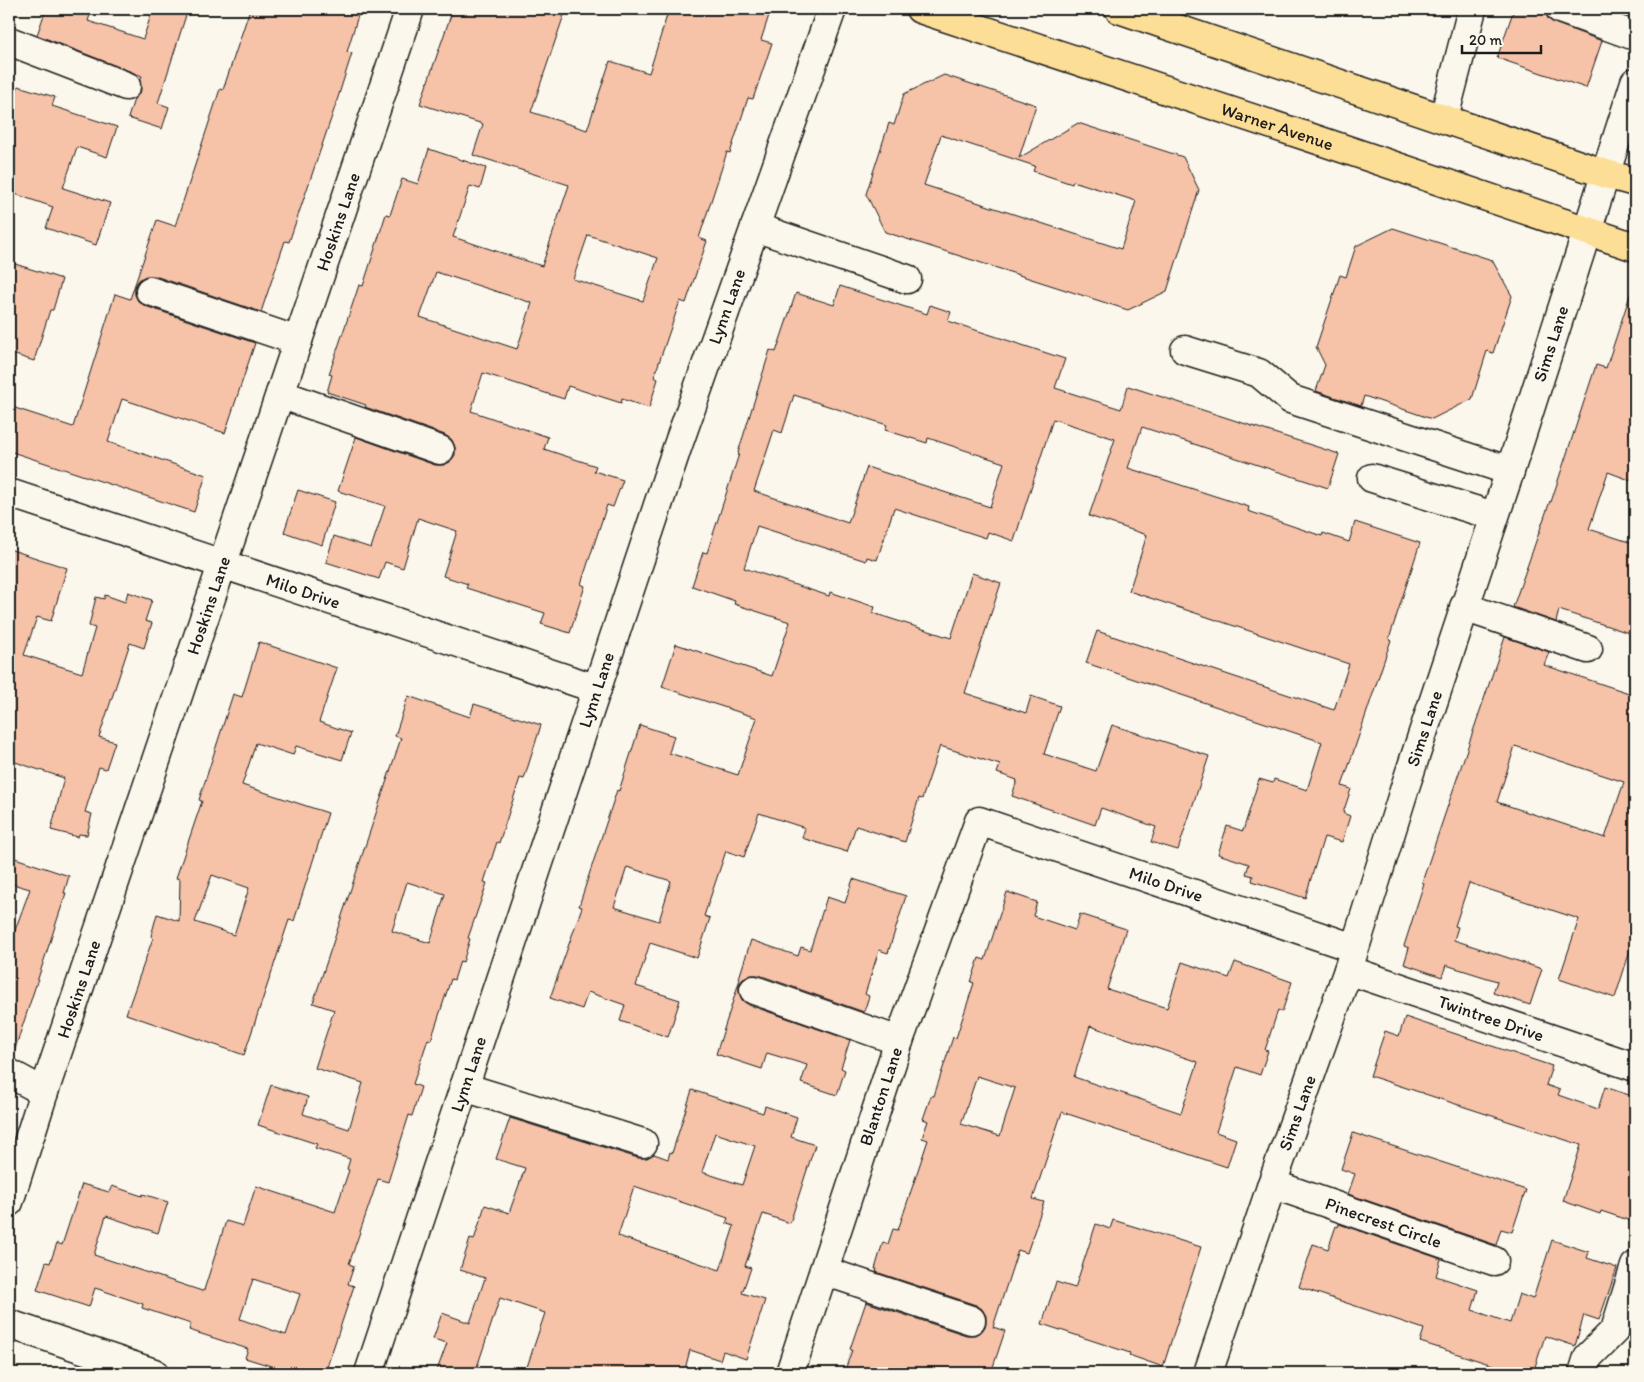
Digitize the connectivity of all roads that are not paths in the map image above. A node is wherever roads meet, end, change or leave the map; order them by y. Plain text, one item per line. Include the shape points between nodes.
1 (410, 9) edge
2 (832, 9) edge
3 (920, 9) edge
4 (1472, 9) edge
5 (1560, 9) edge
6 (1130, 10) edge
7 (1635, 36) edge
8 (9, 41) edge
9 (1635, 82) edge
10 (126, 86) dead end
11 (1444, 118) junction
12 (1606, 174) junction
13 (1635, 182) edge
14 (756, 227) junction
15 (1587, 231) junction
16 (1635, 248) edge
17 (907, 279) dead end
18 (150, 292) dead end
19 (298, 340) junction
20 (1185, 350) dead end
21 (280, 394) junction
22 (440, 450) dead end
23 (1510, 471) junction
24 (1372, 478) dead end
25 (9, 493) edge
26 (1494, 516) junction
27 (222, 564) junction
28 (1464, 607) junction
29 (1588, 649) dead end
30 (597, 689) junction
31 (980, 821) joint
32 (1351, 959) junction
33 (754, 990) dead end
34 (899, 1040) junction
35 (1635, 1067) edge
36 (9, 1074) edge
37 (464, 1087) junction
38 (44, 1092) junction
39 (643, 1143) dead end
40 (1272, 1184) junction
41 (9, 1202) edge
42 (1494, 1261) dead end
43 (1635, 1266) edge
44 (824, 1271) junction
45 (971, 1320) dead end
46 (9, 1324) edge
47 (154, 1373) edge
48 (369, 1373) edge
49 (790, 1373) edge
50 (1208, 1373) edge
51 (1583, 1373) edge

1 - 19 street, Hoskins Lane
2 - 14 street, Lynn Lane
3 - 15 main road, Warner Avenue
4 - 11 street
5 - 7 street
6 - 11 main road
8 - 10 street
9 - 12 street, Sims Lane
11 - 12 main road
12 - 13 main road
12 - 15 street, Sims Lane
14 - 17 street
14 - 30 street, Lynn Lane via 677,448
15 - 16 main road, Warner Avenue
15 - 23 street, Sims Lane
18 - 19 street
19 - 21 street, Hoskins Lane
20 - 23 street via 1259,373 1290,398
21 - 22 street
21 - 27 street, Hoskins Lane
23 - 26 street, Sims Lane
24 - 26 street
25 - 27 street, Milo Drive
26 - 28 street, Sims Lane
27 - 30 street, Milo Drive
27 - 38 street, Hoskins Lane
28 - 29 street
28 - 32 street, Sims Lane
30 - 37 street, Lynn Lane
31 - 32 street, Milo Drive
31 - 34 street, Blanton Lane
32 - 35 street, Twintree Drive
32 - 40 street, Sims Lane
33 - 34 street
34 - 44 street, Blanton Lane
36 - 38 street
37 - 39 street
37 - 48 street, Lynn Lane
38 - 41 street, Hoskins Lane
40 - 42 street, Pinecrest Circle
40 - 50 street, Sims Lane
43 - 51 street via 1614,1330 1588,1357
44 - 45 street
44 - 49 street, Blanton Lane
46 - 47 street

